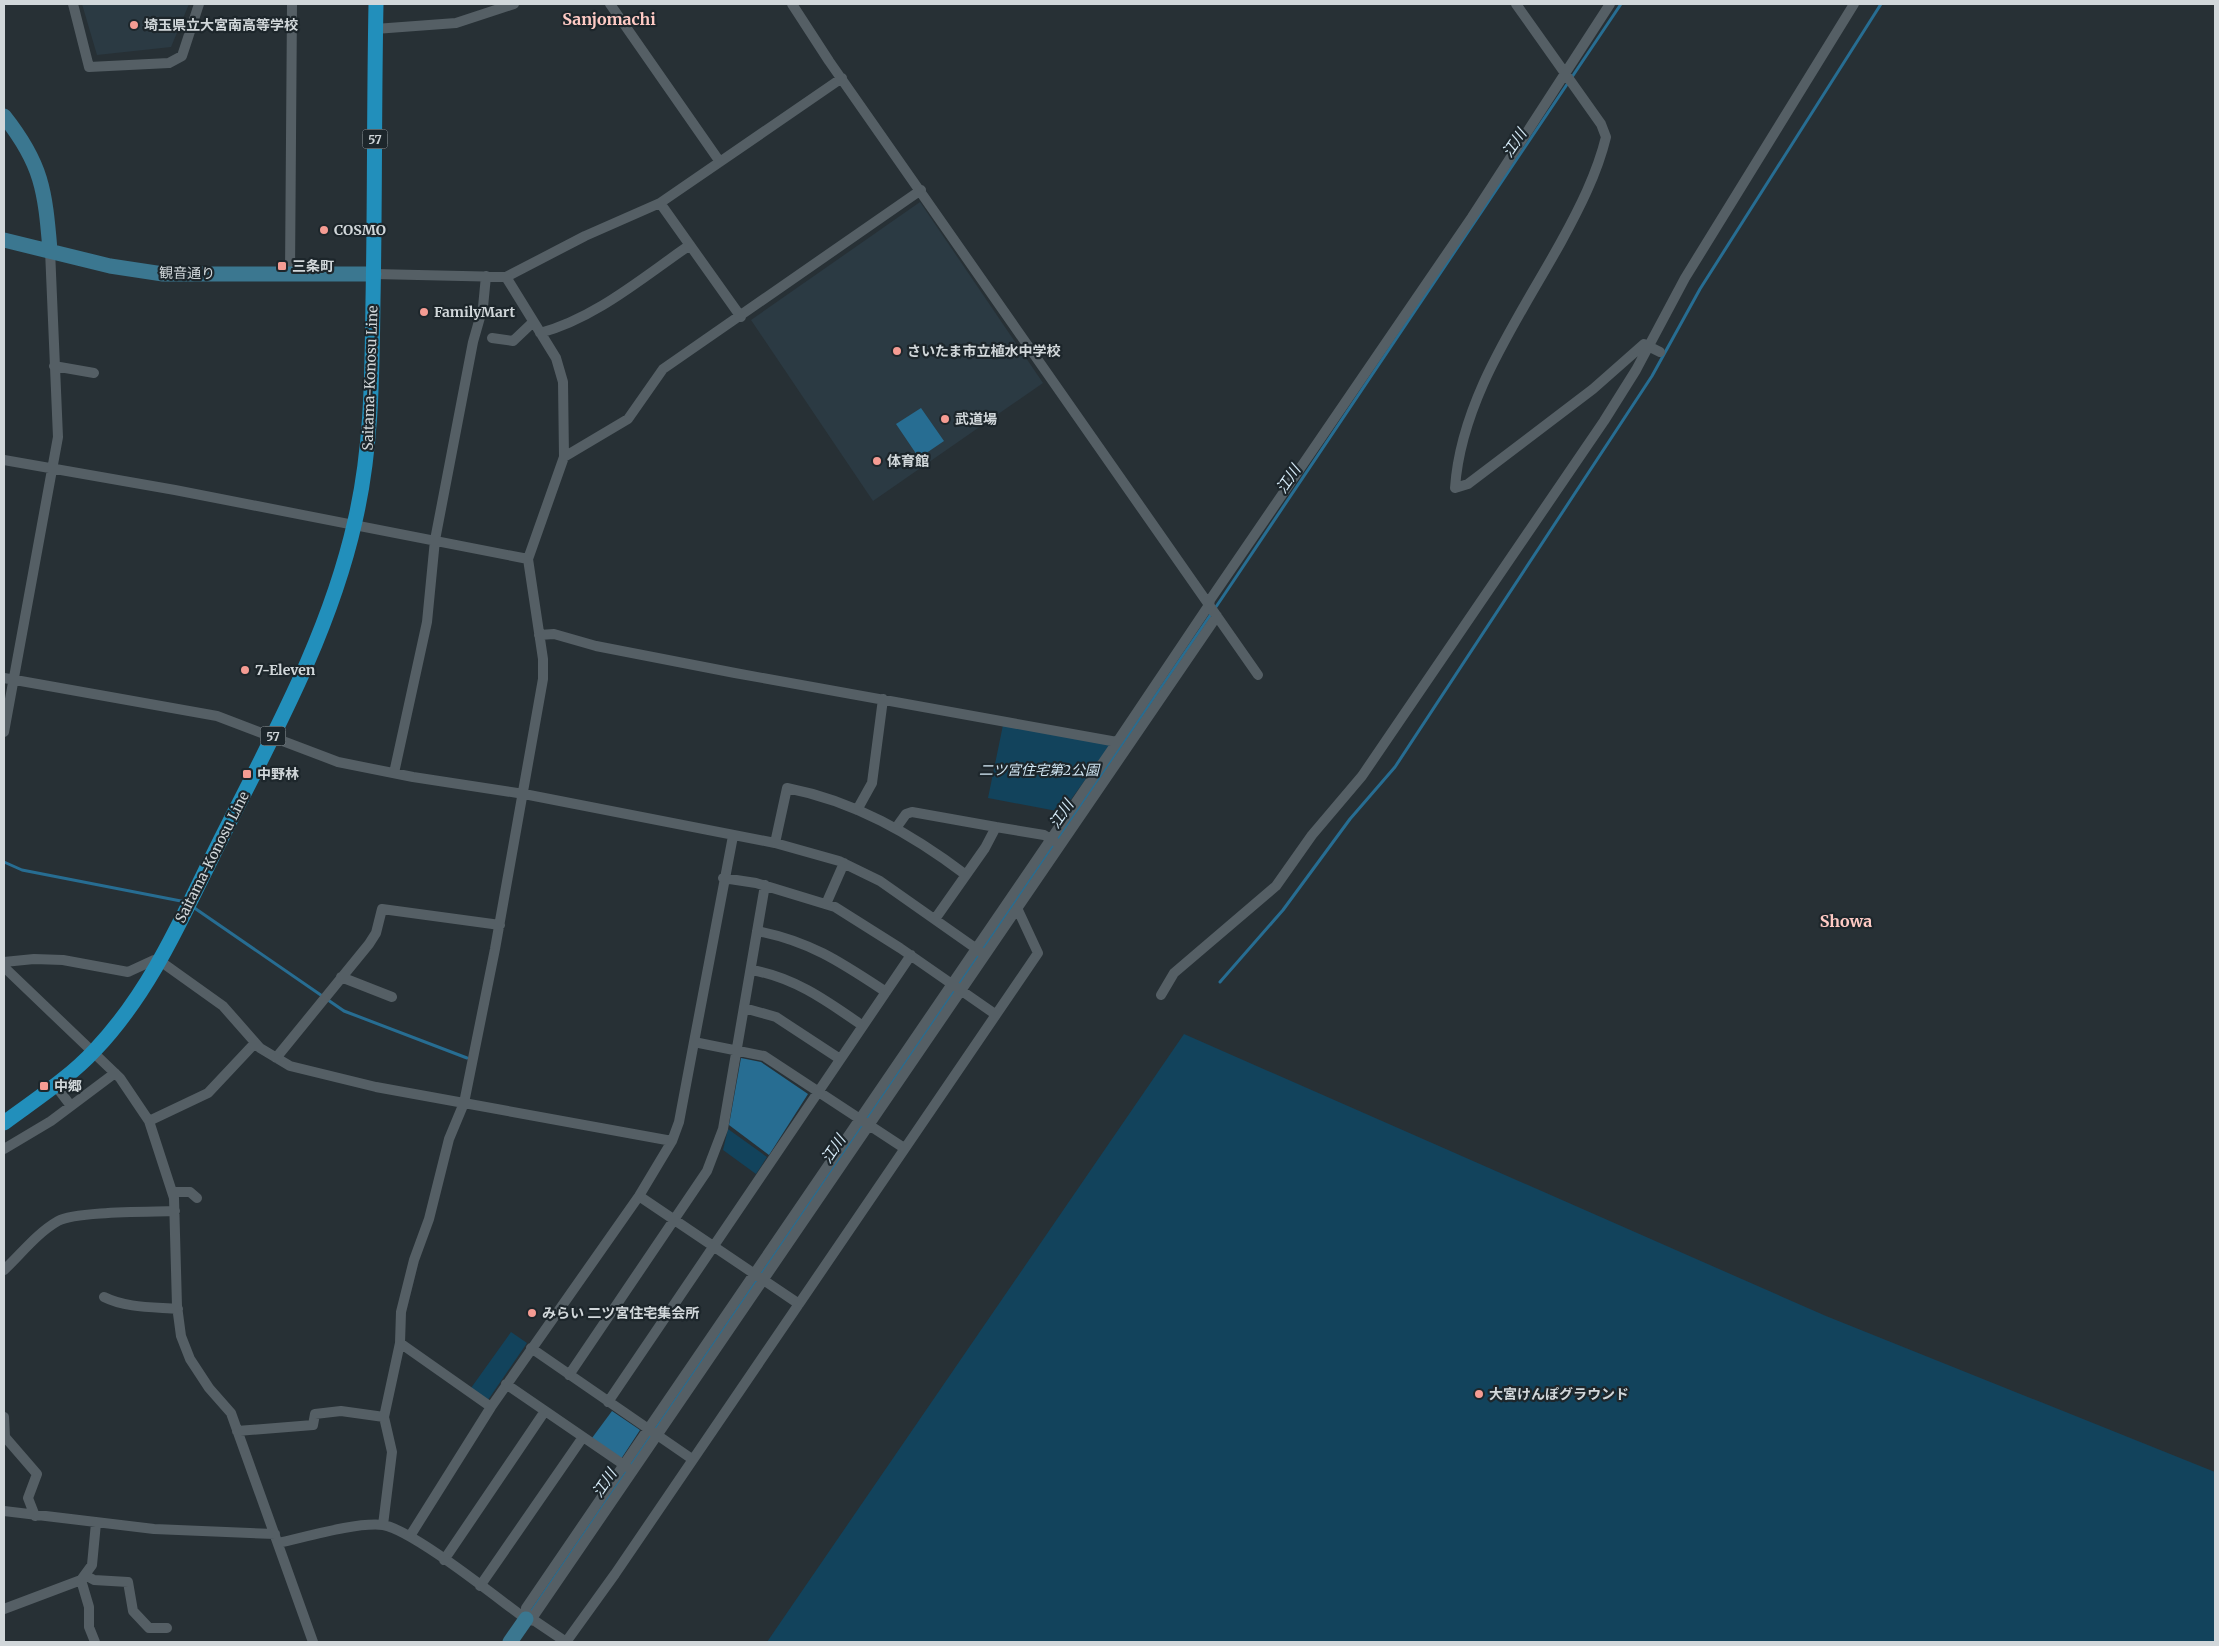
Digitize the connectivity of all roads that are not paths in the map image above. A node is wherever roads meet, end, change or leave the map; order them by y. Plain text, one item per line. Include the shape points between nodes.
1 (73, 4) edge
2 (200, 4) edge
3 (292, 4) edge
4 (376, 4) edge
5 (514, 4) edge
6 (610, 4) edge
7 (792, 4) edge
8 (1516, 4) edge
9 (1610, 4) edge
10 (1854, 4) edge
11 (375, 29) junction
12 (1566, 75) junction
13 (842, 78) junction
14 (4, 116) edge
15 (720, 162) junction
16 (921, 190) junction
17 (660, 203) junction
18 (4, 240) edge
19 (690, 245) junction
20 (50, 250) junction
21 (290, 274) junction
22 (374, 274) junction
23 (486, 276) junction
24 (506, 277) junction
25 (740, 317) junction
26 (533, 322) junction
27 (540, 333) junction
28 (492, 338) dead end
29 (1648, 347) junction
30 (1660, 352) dead end
31 (54, 366) junction
32 (94, 373) dead end
33 (564, 457) junction
34 (4, 460) edge
35 (54, 469) junction
36 (354, 524) junction
37 (435, 540) junction
38 (528, 559) junction
39 (1213, 611) junction
40 (538, 634) junction
41 (1258, 675) dead end
42 (9, 679) edge
43 (883, 699) junction
44 (4, 732) edge
45 (272, 738) junction
46 (1117, 742) junction
47 (394, 774) junction
48 (524, 794) junction
49 (857, 810) junction
50 (996, 827) junction
51 (896, 828) junction
52 (733, 836) junction
53 (1056, 842) junction
54 (775, 843) junction
55 (844, 863) junction
56 (966, 875) junction
57 (723, 878) junction
58 (765, 885) junction
59 (826, 904) junction
60 (1018, 910) junction
61 (934, 919) junction
62 (500, 925) junction
63 (757, 931) junction
64 (981, 952) junction
65 (911, 955) junction
66 (160, 960) junction
67 (4, 962) edge
68 (4, 967) edge
69 (751, 970) junction
70 (341, 977) junction
71 (957, 987) junction
72 (886, 992) junction
73 (1160, 995) dead end
74 (392, 997) dead end
75 (744, 1008) junction
76 (996, 1014) junction
77 (863, 1026) junction
78 (694, 1042) junction
79 (255, 1043) junction
80 (737, 1051) junction
81 (94, 1052) junction
82 (276, 1058) junction
83 (840, 1059) junction
84 (115, 1073) junction
85 (56, 1085) junction
86 (819, 1091) junction
87 (464, 1104) junction
88 (71, 1106) junction
89 (149, 1121) junction
90 (865, 1121) junction
91 (4, 1123) edge
92 (672, 1141) junction
93 (904, 1148) junction
94 (4, 1149) edge
95 (172, 1192) junction
96 (639, 1196) junction
97 (197, 1198) dead end
98 (176, 1210) junction
99 (674, 1220) junction
100 (713, 1247) junction
101 (4, 1270) edge
102 (759, 1277) junction
103 (104, 1298) dead end
104 (798, 1304) junction
105 (178, 1309) junction
106 (400, 1344) junction
107 (531, 1348) junction
108 (569, 1375) junction
109 (506, 1384) junction
110 (608, 1402) junction
111 (491, 1407) junction
112 (545, 1411) junction
113 (4, 1417) edge
114 (384, 1417) junction
115 (237, 1431) junction
116 (653, 1432) junction
117 (583, 1437) junction
118 (692, 1459) junction
119 (628, 1468) junction
120 (4, 1511) edge
121 (34, 1516) junction
122 (96, 1523) junction
123 (384, 1525) junction
124 (410, 1536) junction
125 (276, 1539) junction
126 (444, 1560) junction
127 (83, 1578) junction
128 (480, 1586) junction
129 (4, 1609) edge
130 (529, 1619) junction
131 (167, 1628) dead end
132 (95, 1642) edge
133 (313, 1642) edge
134 (510, 1642) edge

1 - 2 street via 89,67 169,62 182,56
3 - 21 street
4 - 11 main road, Saitama-Konosu Line / 57
5 - 11 street via 456,23
6 - 15 street
7 - 13 street
8 - 12 street
9 - 12 street
10 - 29 street via 1685,278
11 - 22 main road, Saitama-Konosu Line / 57
12 - 29 street via 1601,124 1606,137 1582,203 1474,404 1455,488 1468,484 1599,384 1644,344
12 - 39 street via 1210,600
13 - 15 street
13 - 16 street
14 - 20 street via 35,162 47,210
15 - 17 street
16 - 25 street
16 - 39 street
17 - 19 street
17 - 24 street via 585,236
18 - 20 street, 観音通り
19 - 25 street
19 - 27 street via 613,299 562,327
20 - 21 street, 観音通り via 110,266 163,274
20 - 31 street
21 - 22 street, 観音通り
22 - 23 street
22 - 36 main road, Saitama-Konosu Line / 57 via 370,434
23 - 24 street
23 - 37 street via 483,306 472,342
24 - 26 street
25 - 33 street via 663,370 628,419
26 - 27 street
26 - 28 street via 513,341
27 - 33 street via 556,358 563,382
29 - 30 street
29 - 73 street via 1561,486 1368,768 1312,835 1276,886 1174,973
31 - 32 street
31 - 35 street via 58,437
33 - 38 street
34 - 35 street
35 - 36 street
35 - 42 street
36 - 37 street
36 - 45 main road, Saitama-Konosu Line / 57 via 326,620
37 - 38 street
37 - 47 street via 427,622
38 - 40 street
39 - 41 street
39 - 46 street
39 - 53 street
40 - 43 street via 554,634 596,646
40 - 48 street via 543,679
42 - 44 street
42 - 45 street via 217,716
43 - 46 street
43 - 49 street via 872,783
45 - 47 street via 338,762
45 - 66 main road, Saitama-Konosu Line / 57
46 - 53 street
47 - 48 street
48 - 52 street
48 - 62 street
49 - 51 street
49 - 54 street via 787,788
50 - 51 street via 912,812 906,814
50 - 53 street
50 - 56 street
51 - 56 street
52 - 54 street
52 - 57 street
53 - 60 street
53 - 64 street
54 - 55 street
55 - 59 street
55 - 61 street via 880,881
56 - 61 street
57 - 58 street
57 - 78 street
58 - 59 street
58 - 63 street
59 - 65 street
60 - 64 street
60 - 76 street via 1038,953
61 - 64 street
62 - 70 street via 382,909 373,938
62 - 87 street
63 - 69 street
63 - 72 street via 802,942 822,951
64 - 71 street
65 - 71 street
65 - 72 street
66 - 67 street via 128,972 63,960
66 - 79 street via 224,1006
66 - 81 main road, Saitama-Konosu Line / 57 via 132,1005
68 - 81 street
69 - 75 street
69 - 77 street via 793,981
70 - 74 street
70 - 82 street
71 - 76 street
71 - 90 street
72 - 77 street
75 - 80 street
75 - 83 street via 776,1017
76 - 93 street
77 - 83 street
78 - 80 street
78 - 92 street
79 - 82 street
79 - 89 street via 208,1093
80 - 86 street via 764,1056
80 - 99 street via 723,1129 707,1172
81 - 84 street
81 - 85 main road, Saitama-Konosu Line / 57
82 - 87 street via 290,1066
83 - 86 street
84 - 88 street
84 - 89 street
85 - 88 street
85 - 91 main road, Saitama-Konosu Line / 57
86 - 90 street
86 - 100 street
87 - 92 street
87 - 106 street via 449,1139 429,1219 414,1260 401,1312
88 - 94 street
89 - 95 street
90 - 93 street
90 - 102 street
92 - 96 street
93 - 104 street
95 - 97 street via 190,1192
95 - 98 street
96 - 99 street
96 - 107 street
98 - 101 street via 76,1216 59,1220
98 - 105 street
99 - 100 street
99 - 108 street
100 - 102 street
100 - 110 street
102 - 104 street
102 - 116 street
103 - 105 street via 112,1302
104 - 118 street
105 - 115 street via 181,1336 190,1359 231,1413
106 - 111 street
106 - 114 street
107 - 108 street
107 - 109 street
108 - 110 street
109 - 111 street
109 - 112 street
110 - 116 street
111 - 124 street
112 - 117 street
112 - 126 street
113 - 121 street via 5,1436 37,1474 28,1498
114 - 115 street via 341,1411 315,1414 313,1425
114 - 123 street via 392,1452
115 - 125 street
116 - 118 street
116 - 119 street
117 - 119 street
117 - 128 street
118 - 130 street via 566,1642
119 - 130 street via 526,1608
120 - 121 street
121 - 122 street
122 - 125 street
122 - 127 street via 92,1565
123 - 124 street
123 - 125 street
124 - 126 street
125 - 133 street
126 - 128 street
127 - 129 street
127 - 131 street via 128,1582 132,1611 149,1628
127 - 132 street via 89,1627
128 - 130 street
130 - 134 street

